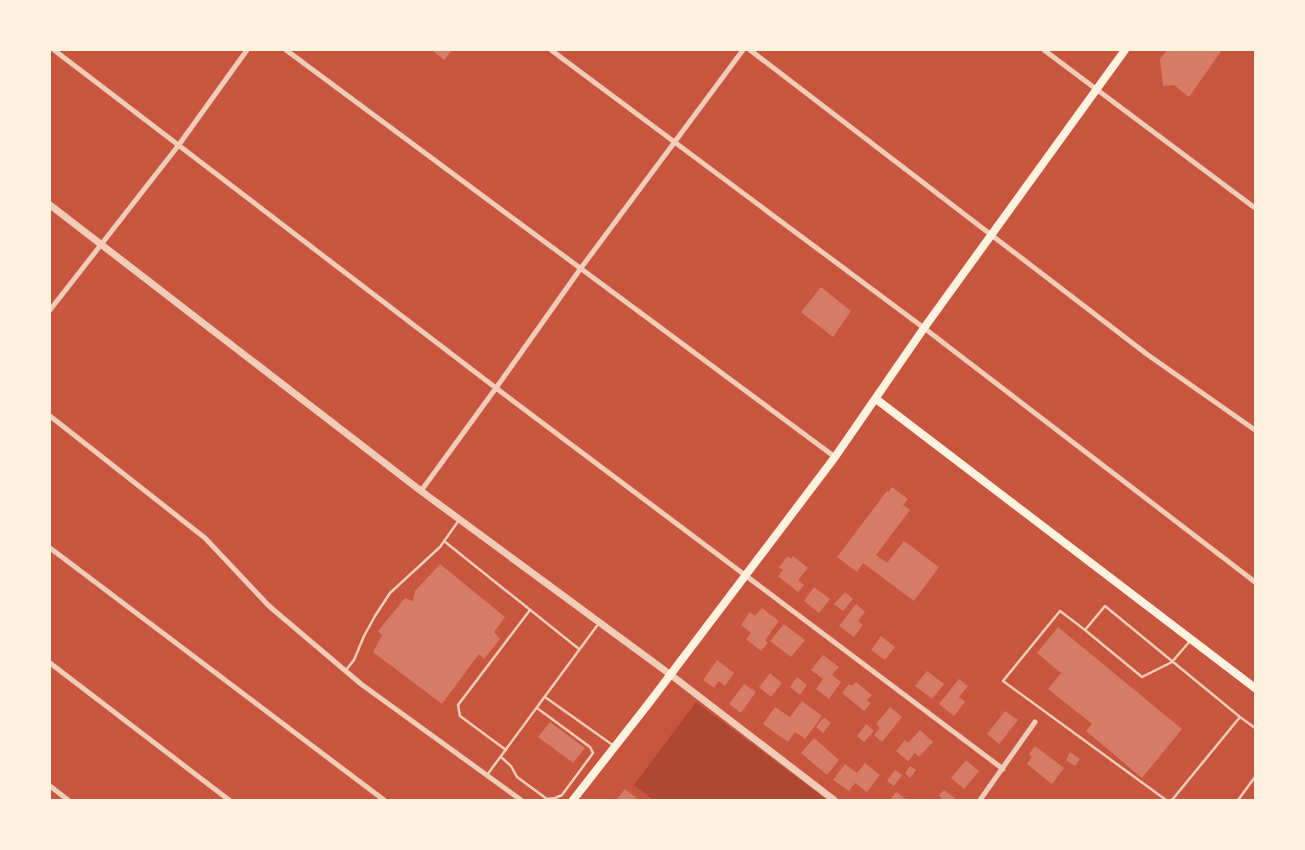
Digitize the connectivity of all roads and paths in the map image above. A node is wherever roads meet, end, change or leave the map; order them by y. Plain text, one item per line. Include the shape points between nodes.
1 (54, 50) edge
2 (247, 50) edge
3 (286, 50) edge
4 (551, 50) edge
5 (743, 50) edge
6 (750, 50) edge
7 (1044, 50) edge
8 (1125, 50) edge
9 (1097, 89) junction
10 (674, 143) junction
11 (178, 146) junction
12 (50, 205) edge
13 (1255, 208) edge
14 (992, 235) junction
15 (101, 245) junction
16 (581, 268) junction
17 (50, 310) edge
18 (924, 328) junction
19 (496, 388) junction
20 (876, 399) junction
21 (50, 416) edge
22 (1255, 430) edge
23 (836, 457) junction
24 (421, 491) junction
25 (459, 519) junction
26 (444, 541) junction
27 (50, 548) edge
28 (746, 576) junction
29 (1255, 582) edge
30 (530, 610) junction
31 (599, 622) junction
32 (1085, 630) junction
33 (1190, 640) junction
34 (579, 649) junction
35 (1172, 662) junction
36 (50, 663) edge
37 (345, 670) junction
38 (671, 675) junction
39 (1255, 688) edge
40 (544, 697) junction
41 (537, 708) junction
42 (1240, 717) junction
43 (1035, 722) dead end
44 (1255, 728) edge
45 (615, 747) junction
46 (506, 750) junction
47 (501, 757) junction
48 (1003, 769) junction
49 (487, 775) junction
50 (1255, 777) edge
51 (50, 786) edge
52 (68, 800) edge
53 (229, 800) edge
54 (384, 800) edge
55 (521, 800) edge
56 (573, 800) edge
57 (834, 800) edge
58 (980, 800) edge
59 (1166, 800) edge
60 (1172, 800) edge
61 (1238, 800) edge

1 - 11 street
2 - 11 street
3 - 16 street
4 - 10 street
5 - 10 street
6 - 14 street
7 - 9 street
8 - 9 main road
9 - 13 street
9 - 14 main road
10 - 16 street
10 - 18 street
11 - 15 street
11 - 19 street
12 - 15 street
14 - 18 main road
14 - 22 street via 1148,356
15 - 17 street
15 - 24 street
16 - 19 street
16 - 23 street
18 - 20 main road
18 - 29 street
19 - 24 street
19 - 28 street
20 - 23 main road
20 - 33 main road
21 - 37 street via 205,538 269,606
23 - 28 main road
24 - 25 street
25 - 26 lane
25 - 31 street
26 - 30 lane
26 - 37 lane via 390,593 374,616 354,660
27 - 54 street
28 - 38 main road
28 - 48 street
30 - 34 lane
30 - 46 lane via 458,705 460,716
31 - 34 lane
31 - 38 street
32 - 35 lane via 1142,677
32 - 35 lane via 1105,606
32 - 59 lane via 1060,611 1002,682
33 - 35 lane
33 - 39 main road
34 - 40 lane
35 - 42 lane
36 - 53 street
37 - 49 street
38 - 45 main road
38 - 57 street
40 - 41 lane
40 - 45 lane
41 - 46 lane
41 - 47 lane via 593,752 562,795 547,799 517,776
42 - 44 lane
42 - 60 lane
43 - 48 street
45 - 56 main road
46 - 47 lane
47 - 49 lane
48 - 58 street
49 - 55 street
50 - 61 lane
51 - 52 street

